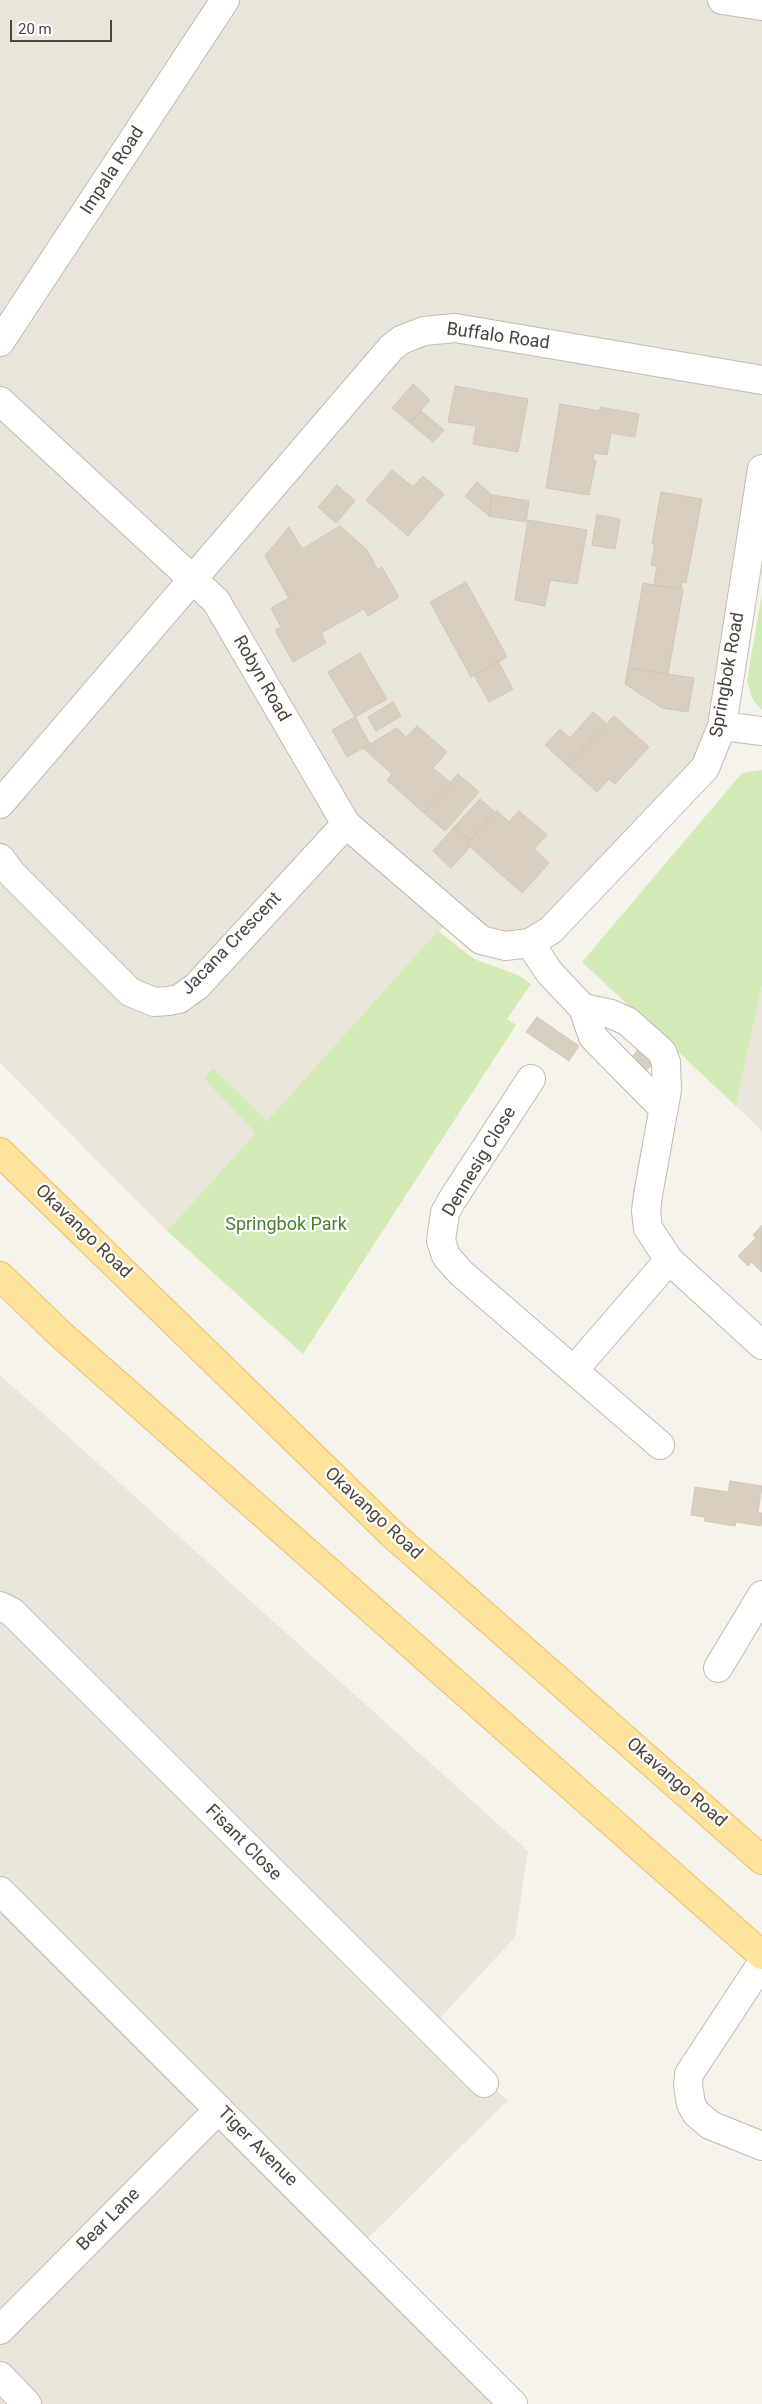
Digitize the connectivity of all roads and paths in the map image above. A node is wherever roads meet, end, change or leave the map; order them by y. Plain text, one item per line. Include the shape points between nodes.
1 (225, 0) edge
2 (722, 0) edge
3 (762, 6) edge
4 (0, 342) edge
5 (762, 380) edge
6 (0, 401) edge
7 (762, 469) edge
8 (192, 579) junction
9 (722, 726) junction
10 (762, 732) edge
11 (0, 804) edge
12 (346, 824) junction
13 (0, 858) edge
14 (523, 945) junction
15 (583, 1008) junction
16 (531, 1080) dead end
17 (663, 1108) junction
18 (0, 1152) edge
19 (669, 1260) junction
20 (0, 1276) edge
21 (762, 1345) edge
22 (574, 1370) junction
23 (660, 1445) dead end
24 (762, 1594) edge
25 (0, 1606) edge
26 (718, 1668) dead end
27 (762, 1860) edge
28 (0, 1891) edge
29 (762, 1955) edge
30 (762, 1963) edge
31 (484, 2083) dead end
32 (219, 2109) junction
33 (762, 2146) edge
34 (0, 2330) edge
35 (0, 2376) edge
36 (27, 2404) edge
37 (513, 2404) edge

1 - 4 street, Impala Road
2 - 3 street
5 - 8 street, Buffalo Road via 455,328 413,334 391,348
6 - 8 street, Robyn Road
7 - 9 street, Springbok Road
8 - 11 street
8 - 12 street, Robyn Road via 216,601
9 - 10 street
9 - 14 street, Springbok Road via 706,768 698,777 551,930
12 - 13 street, Jacana Crescent via 197,986 179,999 168,1001 154,1002 130,992 12,874
12 - 14 street, Robyn Road via 481,940 493,944
14 - 15 street
15 - 17 street via 593,1037
15 - 17 street via 627,1021 662,1052 667,1076
16 - 22 street, Dennesig Close via 452,1200 445,1214 441,1241 446,1256 461,1273
17 - 19 street via 646,1211 648,1228
18 - 27 main road, Okavango Road via 392,1534
19 - 21 street
19 - 22 street
20 - 29 main road via 58,1332
22 - 23 street, Dennesig Close
24 - 26 street
25 - 31 street, Fisant Close via 12,1612
28 - 32 street, Tiger Avenue
30 - 33 street via 689,2074 688,2085 696,2113 710,2124
32 - 34 street, Bear Lane
32 - 37 street, Tiger Avenue
35 - 36 street

